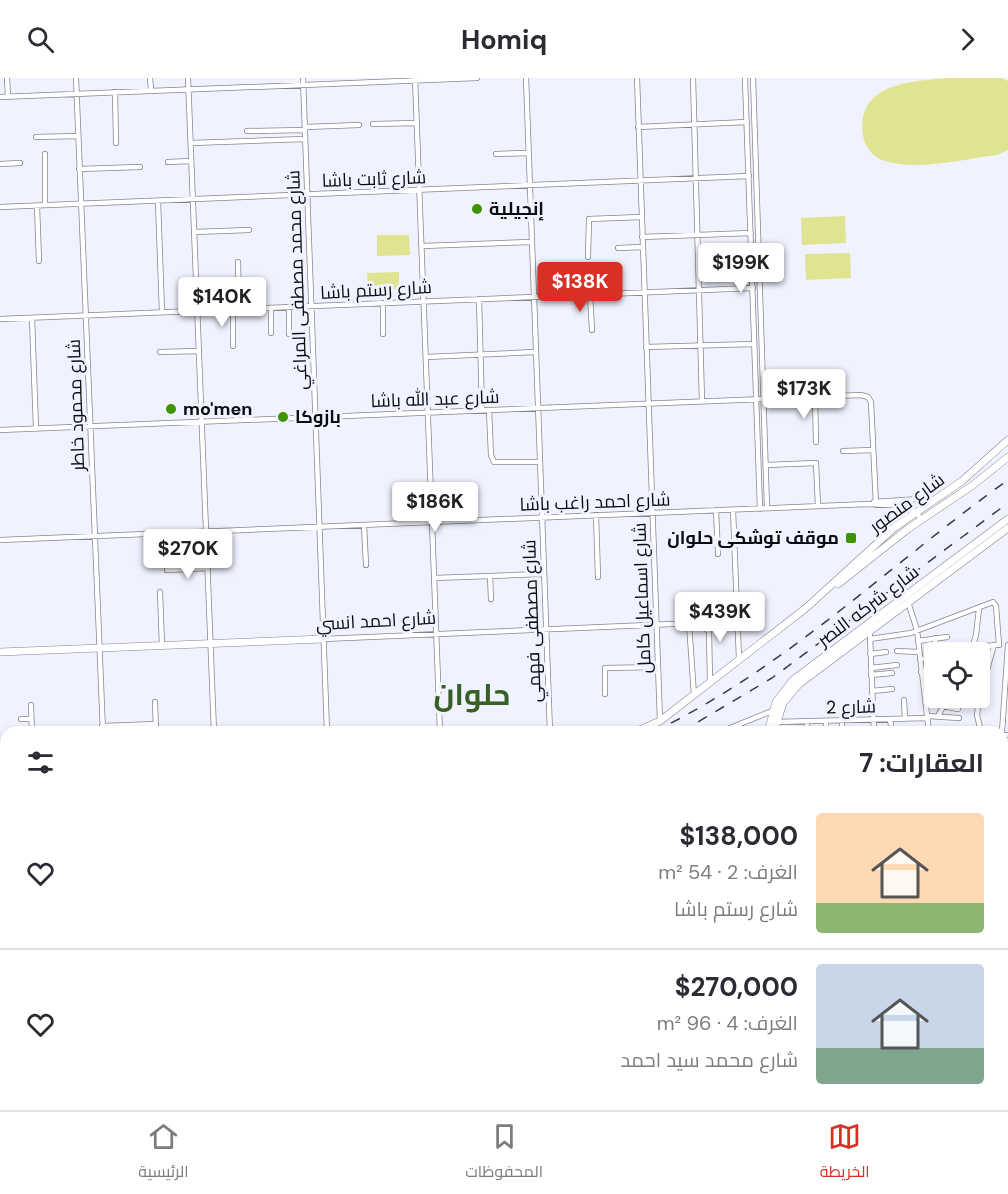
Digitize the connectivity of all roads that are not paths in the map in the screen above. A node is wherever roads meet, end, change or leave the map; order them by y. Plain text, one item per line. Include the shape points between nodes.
1 (7, 78) edge
2 (76, 78) edge
3 (150, 78) edge
4 (188, 78) edge
5 (303, 78) edge
6 (477, 78) edge
7 (526, 78) edge
8 (636, 78) edge
9 (693, 78) edge
10 (745, 78) edge
11 (753, 78) edge
12 (415, 80) edge
13 (303, 85) junction
14 (188, 89) junction
15 (151, 90) junction
16 (115, 92) junction
17 (76, 93) junction
18 (8, 96) junction
19 (0, 97) edge
20 (747, 122) junction
21 (417, 123) junction
22 (373, 124) dead end
23 (694, 124) junction
24 (359, 125) dead end
25 (638, 127) junction
26 (305, 128) junction
27 (247, 131) dead end
28 (78, 136) junction
29 (36, 137) dead end
30 (305, 139) junction
31 (191, 142) junction
32 (116, 143) dead end
33 (528, 153) junction
34 (45, 154) dead end
35 (496, 154) dead end
36 (191, 161) junction
37 (168, 162) dead end
38 (20, 163) dead end
39 (0, 164) edge
40 (140, 167) dead end
41 (80, 169) junction
42 (749, 176) junction
43 (696, 179) junction
44 (640, 181) junction
45 (529, 186) junction
46 (420, 190) junction
47 (307, 195) junction
48 (193, 200) junction
49 (158, 201) junction
50 (81, 204) junction
51 (45, 205) junction
52 (37, 206) junction
53 (0, 207) edge
54 (642, 217) junction
55 (249, 230) dead end
56 (194, 232) junction
57 (751, 233) junction
58 (697, 235) junction
59 (642, 237) junction
60 (531, 242) junction
61 (422, 246) junction
62 (643, 247) junction
63 (618, 248) dead end
64 (588, 257) dead end
65 (39, 261) dead end
66 (238, 262) dead end
67 (753, 288) junction
68 (699, 290) junction
69 (644, 292) junction
70 (590, 295) junction
71 (533, 297) junction
72 (479, 299) junction
73 (424, 301) junction
74 (383, 303) junction
75 (311, 306) junction
76 (271, 308) junction
77 (289, 308) junction
78 (236, 310) junction
79 (197, 311) junction
80 (162, 312) junction
81 (86, 315) junction
82 (32, 318) junction
83 (0, 319) edge
84 (592, 330) dead end
85 (271, 333) dead end
86 (290, 334) dead end
87 (383, 334) dead end
88 (754, 344) junction
89 (233, 346) dead end
90 (700, 346) junction
91 (646, 347) junction
92 (199, 351) junction
93 (160, 352) dead end
94 (535, 352) junction
95 (481, 354) junction
96 (426, 357) junction
97 (814, 397) junction
98 (757, 399) junction
99 (763, 399) junction
100 (702, 401) junction
101 (648, 403) junction
102 (537, 408) junction
103 (482, 410) junction
104 (489, 410) junction
105 (429, 412) junction
106 (315, 417) junction
107 (202, 422) junction
108 (90, 426) junction
109 (36, 429) junction
110 (0, 430) edge
111 (1008, 440) edge
112 (816, 442) dead end
113 (873, 450) junction
114 (843, 451) dead end
115 (1008, 457) edge
116 (539, 462) junction
117 (766, 465) junction
118 (876, 503) junction
119 (930, 503) junction
120 (818, 506) junction
121 (767, 508) junction
122 (760, 509) junction
123 (716, 510) junction
124 (733, 510) junction
125 (936, 511) junction
126 (916, 512) junction
127 (652, 513) junction
128 (596, 515) junction
129 (541, 518) junction
130 (922, 519) junction
131 (1008, 519) edge
132 (432, 522) junction
133 (364, 525) junction
134 (319, 527) junction
135 (1008, 528) edge
136 (206, 531) junction
137 (94, 536) junction
138 (0, 540) edge
139 (718, 554) dead end
140 (366, 565) dead end
141 (208, 568) junction
142 (167, 570) dead end
143 (543, 574) junction
144 (490, 576) junction
145 (598, 577) dead end
146 (434, 578) junction
147 (826, 591) junction
148 (160, 592) dead end
149 (490, 599) dead end
150 (737, 602) junction
151 (908, 602) junction
152 (979, 609) junction
153 (689, 623) junction
154 (696, 623) junction
155 (656, 625) junction
156 (546, 629) junction
157 (869, 630) junction
158 (916, 630) junction
159 (436, 633) junction
160 (947, 637) dead end
161 (935, 638) junction
162 (323, 639) junction
163 (870, 639) junction
164 (918, 641) junction
165 (935, 642) edge
166 (973, 642) edge
167 (211, 644) junction
168 (1008, 644) edge
169 (997, 645) junction
170 (162, 646) junction
171 (990, 646) edge
172 (99, 648) junction
173 (897, 651) dead end
174 (0, 652) edge
175 (886, 652) dead end
176 (919, 652) junction
177 (870, 654) junction
178 (739, 659) junction
179 (920, 659) junction
180 (924, 659) edge
181 (897, 665) dead end
182 (990, 665) edge
183 (658, 667) junction
184 (871, 668) junction
185 (921, 672) junction
186 (924, 672) edge
187 (892, 673) dead end
188 (871, 675) junction
189 (710, 682) junction
190 (892, 689) dead end
191 (872, 691) junction
192 (605, 694) dead end
193 (694, 695) junction
194 (904, 700) dead end
195 (155, 702) dead end
196 (31, 705) dead end
197 (942, 708) edge
198 (953, 708) edge
199 (977, 708) edge
200 (958, 709) dead end
201 (772, 711) junction
202 (927, 717) junction
203 (938, 717) junction
204 (959, 718) dead end
205 (21, 719) dead end
206 (31, 719) junction
207 (905, 719) junction
208 (873, 720) junction
209 (890, 720) junction
210 (660, 721) junction
211 (826, 721) junction
212 (842, 721) junction
213 (776, 722) junction
214 (807, 722) junction
215 (156, 724) joint
216 (32, 726) edge
217 (102, 726) joint
218 (214, 726) edge
219 (327, 726) edge
220 (440, 726) edge
221 (550, 726) edge
222 (649, 726) edge
223 (735, 726) edge
224 (769, 726) edge
225 (775, 726) edge
226 (807, 726) edge
227 (826, 726) edge
228 (842, 726) edge
229 (874, 726) edge
230 (891, 726) edge
231 (928, 726) edge
232 (980, 726) edge
233 (1003, 726) edge
234 (0, 808) edge
235 (0, 823) edge
236 (0, 906) edge
237 (0, 926) edge

1 - 18 street
2 - 17 street, شارع محمود خاطر
3 - 15 street
4 - 14 street
5 - 13 street, شارع محمد مصطفى المراغي
6 - 12 street
7 - 33 street, شارع مصطفى فهمي
8 - 25 street, شارع اسماعيل كامل
9 - 23 street
10 - 20 street
11 - 99 street
12 - 13 street
12 - 21 street
13 - 14 street
13 - 26 street, شارع محمد مصطفى المراغي
14 - 15 street
14 - 31 street
15 - 16 street
16 - 17 street
16 - 32 street
17 - 18 street
17 - 28 street, شارع محمود خاطر
18 - 19 street
20 - 23 street
20 - 42 street
21 - 22 street
21 - 46 street
23 - 25 street
23 - 43 street
24 - 26 street
25 - 44 street, شارع اسماعيل كامل
26 - 27 street
26 - 30 street, شارع محمد مصطفى المراغي
28 - 29 street
28 - 41 street, شارع محمود خاطر
30 - 31 street
30 - 47 street, شارع محمد مصطفى المراغي
31 - 36 street
33 - 35 street
33 - 45 street, شارع مصطفى فهمي
34 - 51 street
36 - 37 street
36 - 48 street
38 - 39 street
40 - 41 street
41 - 50 street, شارع محمود خاطر
42 - 43 street, شارع ثابت باشا
42 - 57 street
43 - 44 street, شارع ثابت باشا
43 - 58 street
44 - 45 street, شارع ثابت باشا
44 - 54 street, شارع اسماعيل كامل
45 - 46 street, شارع ثابت باشا
45 - 60 street, شارع مصطفى فهمي
46 - 47 street, شارع ثابت باشا
46 - 61 street
47 - 48 street, شارع ثابت باشا
47 - 75 street, شارع محمد مصطفى المراغي
48 - 49 street, شارع ثابت باشا
48 - 56 street
49 - 50 street, شارع ثابت باشا
49 - 80 street
50 - 51 street, شارع ثابت باشا
50 - 81 street, شارع محمود خاطر
51 - 52 street, شارع ثابت باشا
52 - 53 street, شارع ثابت باشا
52 - 65 street
54 - 59 street, شارع اسماعيل كامل
54 - 64 street via 588,219
55 - 56 street
56 - 79 street
57 - 58 street
57 - 67 street
58 - 59 street
58 - 68 street
59 - 62 street, شارع اسماعيل كامل
60 - 61 street
60 - 71 street, شارع مصطفى فهمي
61 - 73 street
62 - 63 street
62 - 69 street, شارع اسماعيل كامل
66 - 78 street
67 - 68 street, شارع رستم باشا
67 - 88 street
68 - 69 street, شارع رستم باشا
68 - 90 street
69 - 70 street, شارع رستم باشا
69 - 91 street, شارع اسماعيل كامل
70 - 71 street, شارع رستم باشا
70 - 84 street
71 - 72 street, شارع رستم باشا
71 - 94 street, شارع مصطفى فهمي
72 - 73 street, شارع رستم باشا
72 - 95 street
73 - 74 street, شارع رستم باشا
73 - 96 street
74 - 75 street, شارع رستم باشا
74 - 87 street
75 - 77 street, شارع رستم باشا
75 - 106 street, شارع محمد مصطفى المراغي
76 - 77 street, شارع رستم باشا
76 - 78 street, شارع رستم باشا
76 - 85 street
77 - 86 street
78 - 79 street, شارع رستم باشا
78 - 89 street
79 - 80 street, شارع رستم باشا
79 - 92 street
80 - 81 street, شارع رستم باشا
81 - 82 street, شارع رستم باشا
81 - 108 street, شارع محمود خاطر
82 - 83 street, شارع رستم باشا
82 - 109 street
88 - 90 street
88 - 98 street
90 - 91 street
90 - 100 street
91 - 101 street, شارع اسماعيل كامل
92 - 93 street
92 - 107 street
94 - 95 street
94 - 102 street, شارع مصطفى فهمي
95 - 96 street
95 - 103 street
96 - 105 street
97 - 99 street, شارع عبد الله باشا
97 - 112 street
97 - 113 street, شارع عبد الله باشا via 869,398
98 - 99 street, شارع عبد الله باشا
98 - 100 street, شارع عبد الله باشا
98 - 122 street
99 - 117 street
100 - 101 street, شارع عبد الله باشا
101 - 102 street, شارع عبد الله باشا
101 - 127 street, شارع اسماعيل كامل
102 - 104 street, شارع عبد الله باشا
102 - 116 street, شارع مصطفى فهمي
103 - 104 street, شارع عبد الله باشا
103 - 105 street, شارع عبد الله باشا
104 - 116 street via 494,462
105 - 106 street, شارع عبد الله باشا
105 - 132 street
106 - 107 street, شارع عبد الله باشا
106 - 134 street, شارع محمد مصطفى المراغي
107 - 108 street, شارع عبد الله باشا
107 - 136 street
108 - 109 street, شارع عبد الله باشا
108 - 137 street, شارع محمود خاطر
109 - 110 street, شارع عبد الله باشا
111 - 119 street, شارع منصور via 963,481
113 - 114 street
113 - 118 street
115 - 125 street, شارع منصور
116 - 129 street, شارع مصطفى فهمي
117 - 120 street via 816,463
117 - 121 street
118 - 119 street, شارع احمد راغب باشا via 919,499
118 - 120 street, شارع احمد راغب باشا
118 - 126 street, شارع احمد راغب باشا via 908,506
119 - 125 street
119 - 126 street, شارع منصور
120 - 121 street, شارع احمد راغب باشا
121 - 122 street, شارع احمد راغب باشا
122 - 124 street, شارع احمد راغب باشا
123 - 124 street, شارع احمد راغب باشا
123 - 127 street, شارع احمد راغب باشا
123 - 139 street
124 - 150 street
125 - 130 street, شارع منصور
126 - 130 street
126 - 147 street, شارع منصور
127 - 128 street, شارع احمد راغب باشا
127 - 155 street, شارع اسماعيل كامل
128 - 129 street, شارع احمد راغب باشا
128 - 145 street
129 - 132 street, شارع احمد راغب باشا
129 - 143 street, شارع مصطفى فهمي
130 - 147 street, شارع منصور
131 - 201 street, شارع شركه النصر via 793,680
132 - 133 street, شارع احمد راغب باشا
132 - 146 street
133 - 134 street, شارع احمد راغب باشا
133 - 140 street
134 - 136 street, شارع احمد راغب باشا
134 - 162 street, شارع محمد مصطفى المراغي
135 - 151 street, شارع شركه النصر
136 - 137 street, شارع احمد راغب باشا
136 - 141 street
137 - 138 street, شارع احمد راغب باشا
137 - 172 street, شارع محمود خاطر
141 - 142 street
141 - 167 street
143 - 144 street
143 - 156 street, شارع مصطفى فهمي
144 - 146 street
144 - 149 street
146 - 159 street
147 - 178 street, شارع منصور
148 - 170 street
150 - 154 street via 700,604
150 - 178 street
151 - 157 street, شارع شركه النصر
151 - 158 street
152 - 158 street
152 - 166 street
152 - 169 street via 995,603
153 - 154 street, شارع احمد انسي
153 - 155 street, شارع احمد انسي
153 - 193 street
154 - 189 street via 709,632
155 - 156 street, شارع احمد انسي
155 - 183 street, شارع اسماعيل كامل
156 - 159 street, شارع احمد انسي
156 - 221 street, شارع مصطفى فهمي
157 - 163 street
157 - 213 street, شارع شركه النصر via 793,689
158 - 163 street
158 - 164 street
159 - 162 street, شارع احمد انسي
159 - 220 street
160 - 161 street
161 - 164 street
161 - 165 street
162 - 167 street, شارع احمد انسي
162 - 219 street, شارع محمد مصطفى المراغي
163 - 177 street
164 - 176 street
167 - 170 street, شارع احمد انسي
167 - 218 street
168 - 169 street
168 - 233 street
169 - 171 street
169 - 182 street
170 - 172 street, شارع احمد انسي
172 - 174 street, شارع احمد انسي
172 - 217 street, شارع محمود خاطر
173 - 176 street
175 - 177 street
176 - 179 street
177 - 184 street
178 - 189 street, شارع منصور
179 - 180 street
179 - 185 street
181 - 184 street
183 - 192 street via 606,668
183 - 210 street, شارع اسماعيل كامل
184 - 188 street
185 - 186 street
185 - 202 street
187 - 188 street
188 - 191 street
189 - 193 street, شارع منصور
190 - 191 street
191 - 208 street
193 - 210 street, شارع منصور
194 - 207 street
195 - 215 street
196 - 206 street
197 - 203 street
198 - 200 street
199 - 232 street
201 - 223 street
201 - 224 street, شارع شركه النصر
202 - 203 street, شارع 2
202 - 207 street, شارع 2
202 - 231 street
203 - 204 street, شارع 2
205 - 206 street
206 - 216 street
207 - 209 street, شارع 2
208 - 209 street, شارع 2
208 - 212 street, شارع 2
208 - 229 street
209 - 230 street
210 - 222 street, شارع منصور
211 - 212 street, شارع 2
211 - 214 street, شارع 2
211 - 227 street
212 - 228 street
213 - 214 street, شارع 2
213 - 225 street, شارع شركه النصر
214 - 226 street
215 - 217 street
234 - 235 street
236 - 237 street

